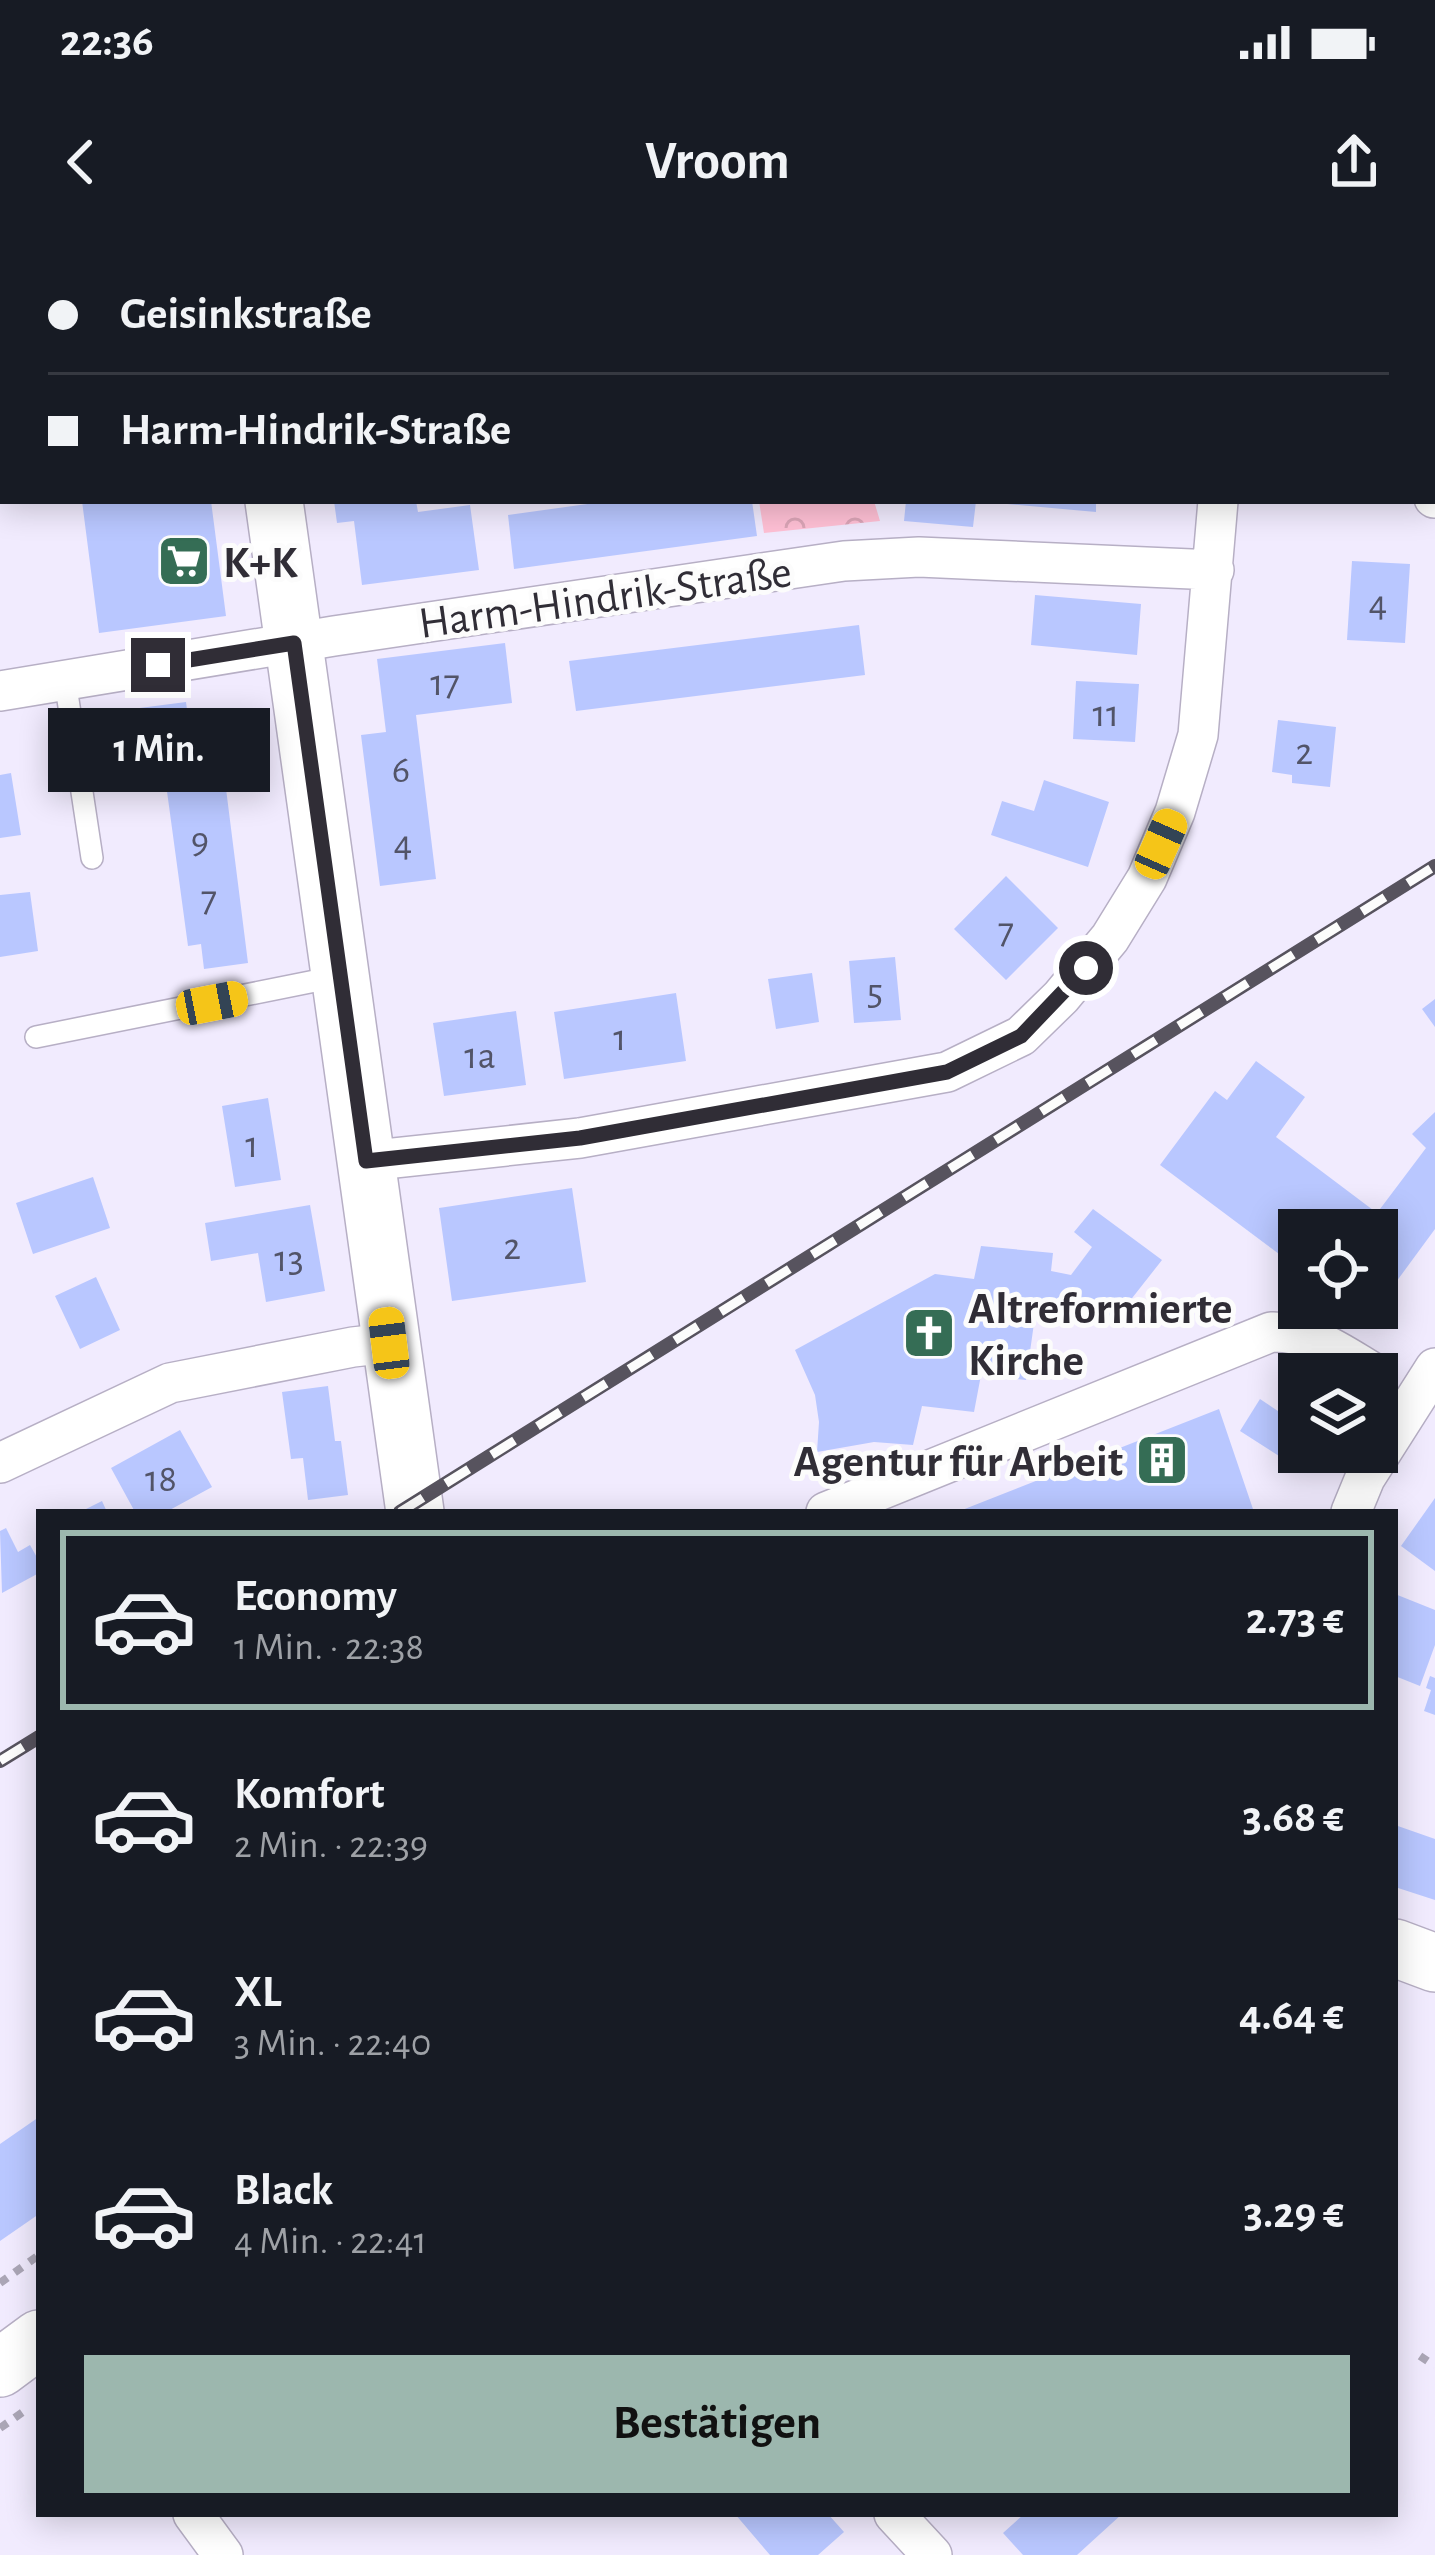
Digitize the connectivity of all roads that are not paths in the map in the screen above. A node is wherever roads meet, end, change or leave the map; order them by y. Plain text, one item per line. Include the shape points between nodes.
1 (274, 504) edge
2 (1218, 504) edge
3 (1214, 570) junction
4 (294, 643) junction
5 (64, 680) junction
6 (0, 691) edge
7 (92, 858) dead end
8 (340, 976) junction
9 (36, 1037) dead end
10 (366, 1161) junction
11 (389, 1343) junction
12 (1339, 1353) edge
13 (1424, 1382) edge
14 (0, 1463) edge
15 (415, 1509) edge
16 (833, 1509) edge
17 (1352, 1509) edge
18 (1398, 1949) edge
19 (1435, 1963) edge
20 (36, 2341) edge
21 (0, 2368) edge
22 (195, 2517) edge
23 (897, 2517) edge
24 (223, 2555) edge
25 (932, 2555) edge

1 - 4 street
2 - 3 street
3 - 4 street, Harm-Hindrik-Straße via 844,561
3 - 10 street via 1198,735 1175,812 1110,938 1021,1036 947,1072 580,1138
4 - 5 street, Harm-Hindrik-Straße
4 - 8 street
5 - 6 street, Harm-Hindrik-Straße
5 - 7 lane
8 - 9 lane
8 - 10 street
10 - 11 street
11 - 14 street via 170,1383
11 - 15 street
12 - 16 street via 1295,1331 1271,1332
13 - 17 street
18 - 19 street
20 - 21 street
22 - 24 street
23 - 25 street

